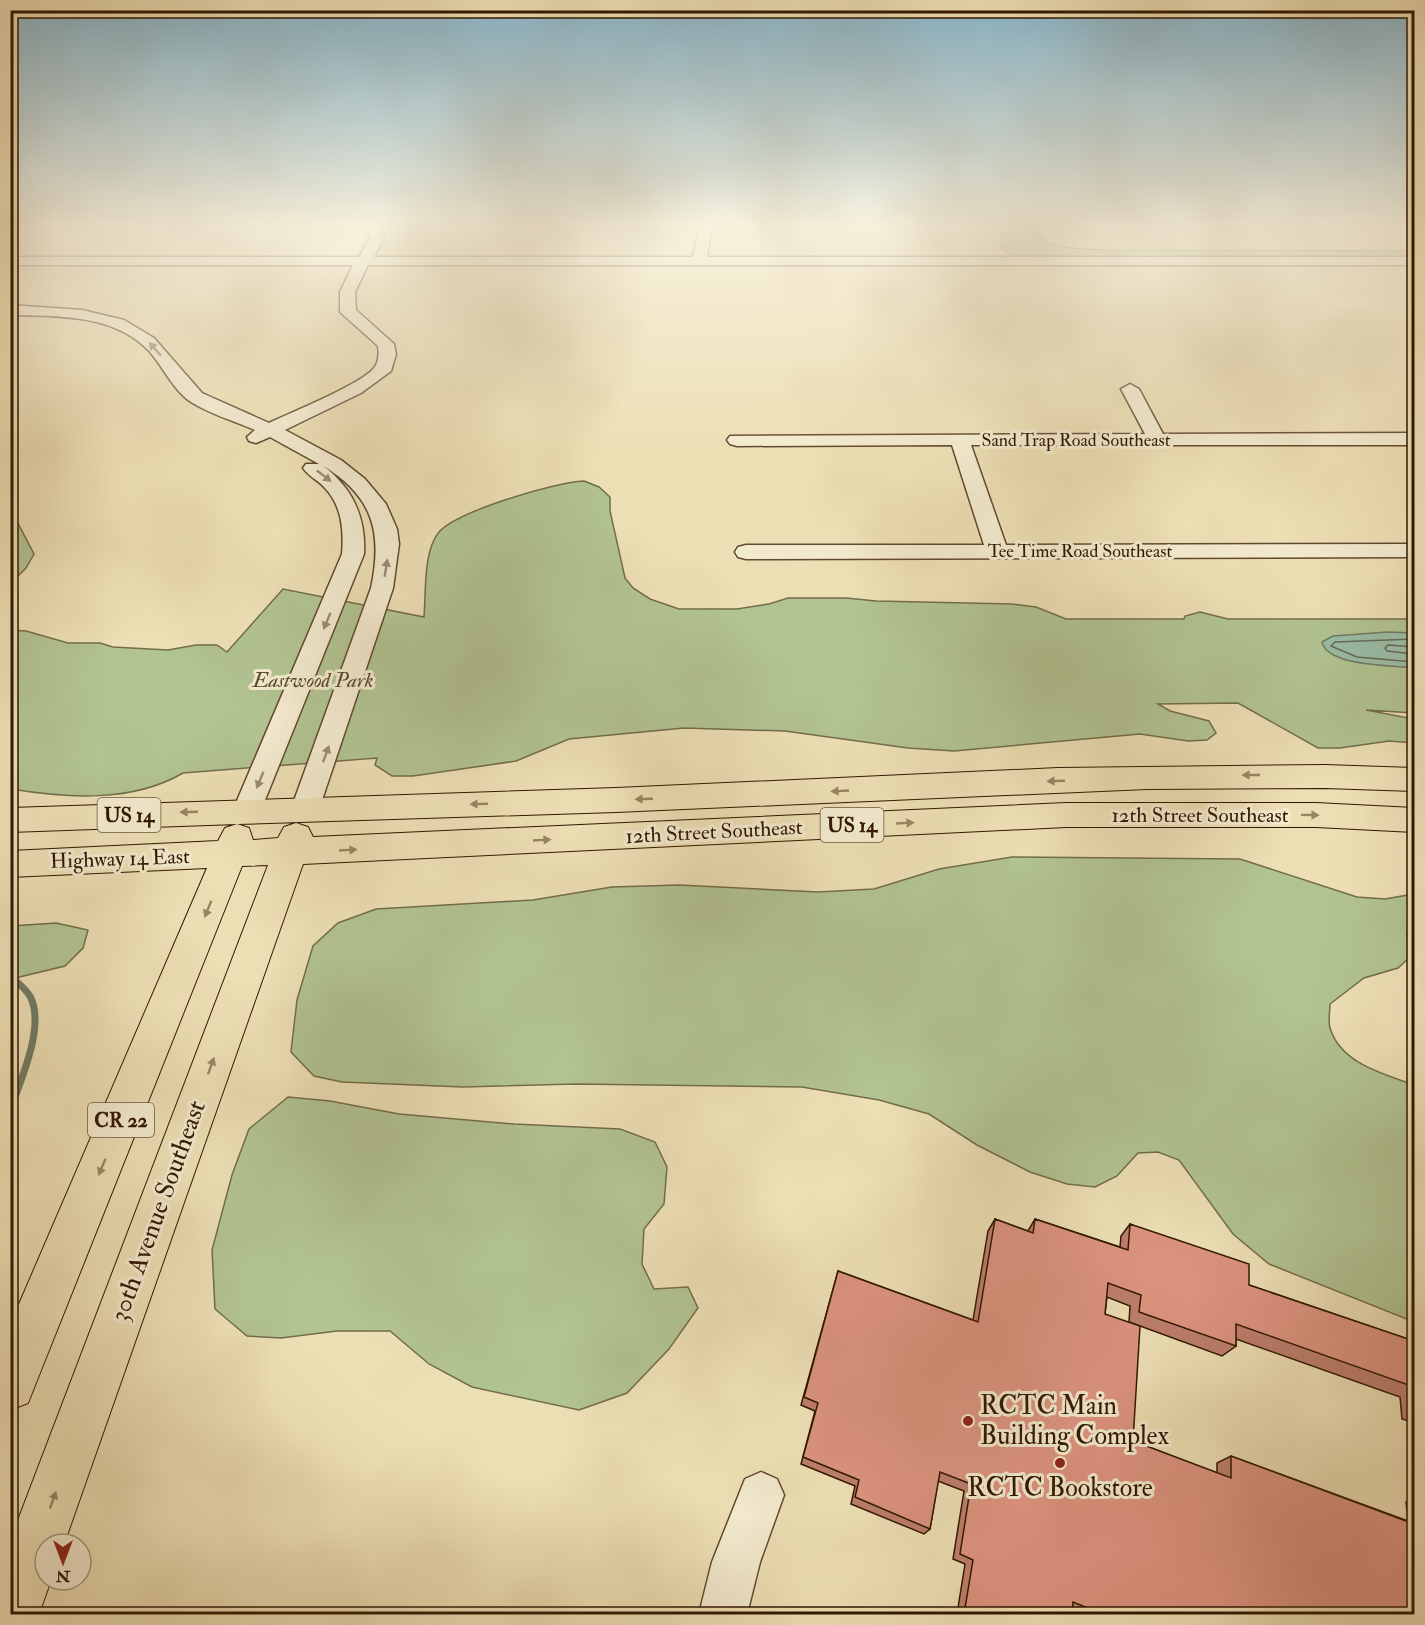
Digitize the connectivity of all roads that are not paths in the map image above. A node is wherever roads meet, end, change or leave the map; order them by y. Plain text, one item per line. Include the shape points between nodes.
1 (346, 299) edge
2 (10, 310) edge
3 (10, 316) edge
4 (124, 338) junction
5 (149, 368) dead end
6 (164, 388) dead end
7 (1130, 389) dead end
8 (261, 434) junction
9 (1414, 439) edge
10 (736, 440) dead end
11 (960, 440) junction
12 (1158, 440) junction
13 (997, 551) junction
14 (1414, 551) edge
15 (746, 552) dead end
16 (1414, 780) edge
17 (305, 809) junction
18 (247, 810) junction
19 (10, 820) edge
20 (1414, 820) edge
21 (289, 853) junction
22 (230, 855) junction
23 (10, 864) edge
24 (10, 1385) edge
25 (761, 1495) dead end
26 (11, 1614) edge
27 (723, 1614) edge

1 - 8 street via 348,312 386,344 388,354 382,371 355,389
2 - 4 street via 84,315 108,321
3 - 4 street via 74,322
4 - 5 street
8 -> 4 street via 196,397 154,347
6 - 8 street via 191,408
7 - 12 street
17 -> 8 street via 382,588 388,539 379,509 354,478 323,457
8 -> 18 street via 335,486 346,500 355,539 337,597
9 - 12 street, Sand Trap Road Southeast
10 - 11 street, Sand Trap Road Southeast
11 - 12 street, Sand Trap Road Southeast
11 - 13 street
13 - 14 street, Tee Time Road Southeast
13 - 15 street, Tee Time Road Southeast
16 -> 17 main road, 12th Street Southeast / US 14 via 1291,775 1169,777 688,798
17 - 18 main road, 12th Street Southeast / US 14
17 - 21 main road, 30th Avenue Southeast / CR 22
18 -> 19 main road, Highway 14 East / US 14
18 - 22 main road, CR 22
21 -> 20 main road, 12th Street Southeast / US 14 via 1066,815
21 - 22 main road, 12th Street Southeast / US 14
26 -> 21 main road, 30th Avenue Southeast / CR 22
22 - 23 main road, Highway 14 East / US 14
22 -> 24 main road, CR 22
25 - 27 street via 736,1562

